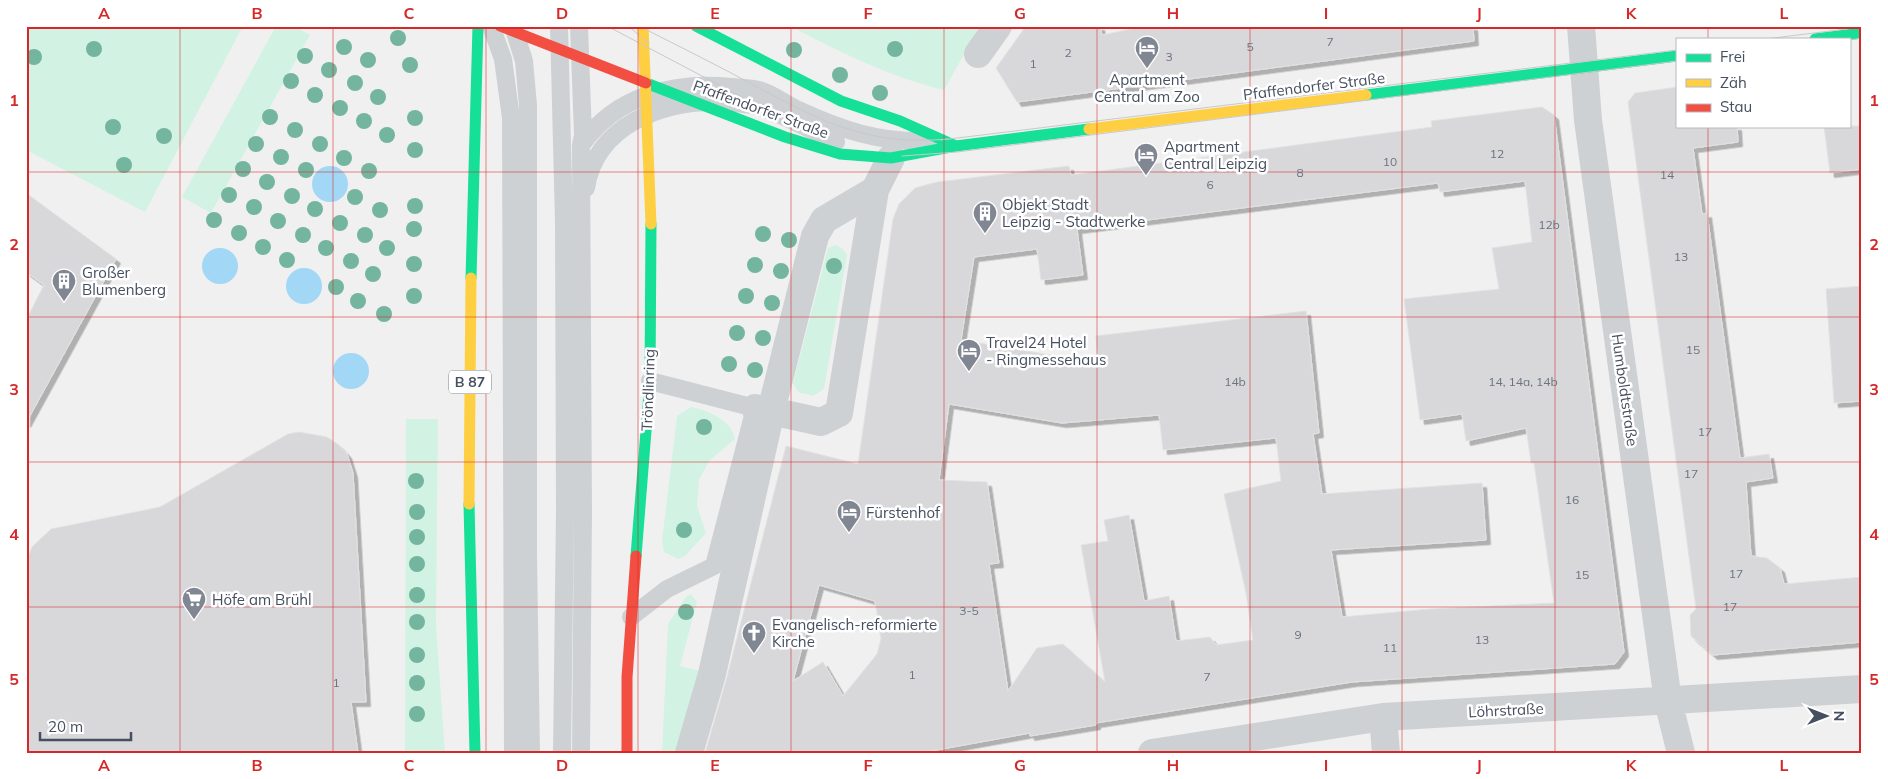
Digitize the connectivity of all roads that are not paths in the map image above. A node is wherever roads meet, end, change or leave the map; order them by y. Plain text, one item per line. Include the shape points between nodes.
1 (478, 26) edge
2 (491, 26) edge
3 (559, 26) edge
4 (580, 26) edge
5 (643, 26) edge
6 (696, 26) edge
7 (998, 26) edge
8 (1581, 26) edge
9 (510, 28) edge
10 (1862, 33) edge
11 (1823, 38) edge
12 (561, 51) junction
13 (978, 54) dead end
14 (1676, 56) edge
15 (581, 59) junction
16 (1583, 68) junction
17 (652, 89) junction
18 (698, 102) junction
19 (648, 115) junction
20 (948, 143) junction
21 (581, 145) junction
22 (897, 157) junction
23 (875, 190) junction
24 (564, 222) junction
25 (582, 255) junction
26 (650, 381) junction
27 (763, 410) junction
28 (631, 617) junction
29 (1862, 689) edge
30 (1668, 702) junction
31 (1383, 717) junction
32 (475, 753) edge
33 (513, 753) edge
34 (531, 753) edge
35 (562, 753) edge
36 (581, 753) edge
37 (627, 753) edge
38 (689, 753) edge
39 (1152, 753) edge
40 (1386, 753) edge
41 (1681, 753) edge

1 - 32 main road, B 87 via 470,397 470,605
2 - 33 lane via 503,59 511,118
3 - 12 lane
4 - 15 lane
5 - 17 main road, Tröndlinring
6 - 20 main road via 841,101 900,121
7 - 13 street
8 - 16 street, Humboldtstraße
9 - 12 main road, Pfaffendorfer Straße
9 - 34 lane via 524,61 528,113
10 - 11 main road
12 - 15 main road, Pfaffendorfer Straße
12 - 24 lane
14 - 16 main road, Pfaffendorfer Straße
15 - 17 main road, Pfaffendorfer Straße
15 - 21 lane
16 - 20 main road, Pfaffendorfer Straße
16 - 30 street, Humboldtstraße
17 - 18 main road, Pfaffendorfer Straße
17 - 19 main road, Tröndlinring
17 - 20 lane via 702,85 760,90 838,128 898,141
17 - 21 lane via 607,116
18 - 19 lane via 671,106
18 - 22 lane via 759,106 848,147
19 - 25 lane via 626,125 612,137 591,169 584,201
19 - 26 main road, Tröndlinring
20 - 22 main road, Pfaffendorfer Straße
21 - 24 lane via 570,174
21 - 25 lane
22 - 23 street
23 - 27 street via 824,220 815,236
23 - 27 street via 839,413 821,422
24 - 35 lane
25 - 36 lane
26 - 27 lane
26 - 28 main road, Tröndlinring
27 - 28 lane via 714,566 667,589
27 - 38 street via 712,674
28 - 37 main road, Tröndlinring
29 - 30 street, Löhrstraße
30 - 31 street, Löhrstraße
30 - 41 street, Humboldtstraße
31 - 39 street, Löhrstraße
31 - 40 street

